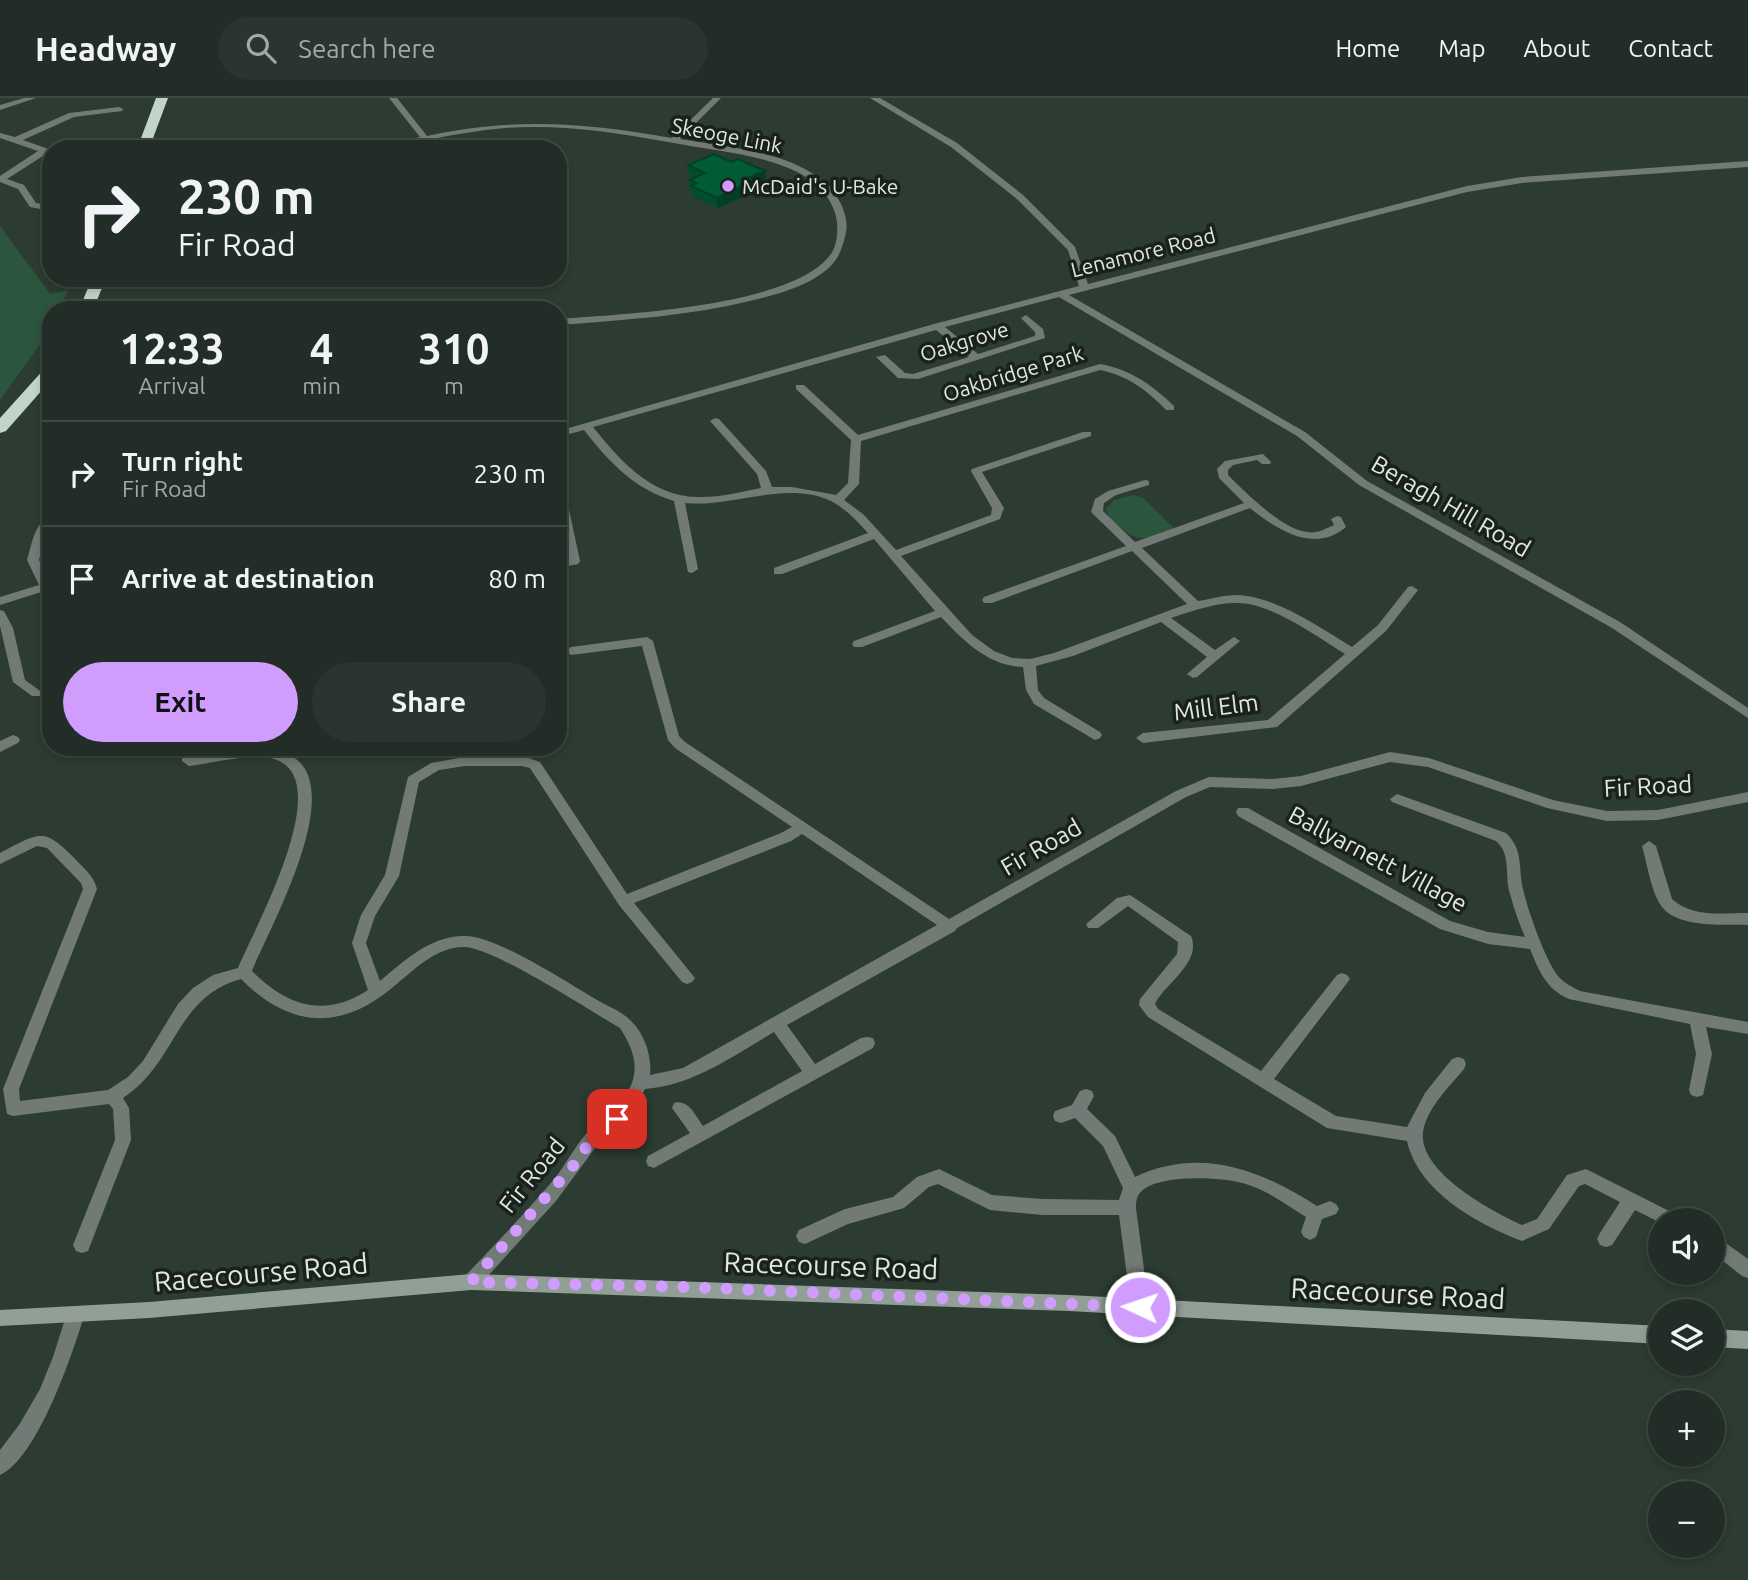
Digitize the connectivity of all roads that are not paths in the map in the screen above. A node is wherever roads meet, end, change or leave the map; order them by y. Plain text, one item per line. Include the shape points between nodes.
1 (32, 98) edge
2 (162, 98) edge
3 (393, 98) edge
4 (717, 98) edge
5 (874, 98) edge
6 (0, 108) edge
7 (119, 109) dead end
8 (0, 135) edge
9 (424, 137) junction
10 (146, 140) edge
11 (413, 140) edge
12 (14, 141) junction
13 (674, 141) junction
14 (42, 150) edge
15 (42, 155) edge
16 (1748, 164) edge
17 (42, 206) edge
18 (1084, 286) junction
19 (1059, 293) junction
20 (1027, 318) dead end
21 (567, 321) edge
22 (937, 326) junction
23 (881, 357) dead end
24 (977, 358) junction
25 (42, 380) edge
26 (800, 387) dead end
27 (1170, 408) dead end
28 (715, 421) dead end
29 (585, 425) junction
30 (0, 428) edge
31 (567, 431) edge
32 (1087, 434) dead end
33 (856, 439) junction
34 (1266, 462) dead end
35 (1145, 482) dead end
36 (767, 490) junction
37 (838, 500) junction
38 (679, 502) junction
39 (1253, 503) junction
40 (1337, 519) dead end
41 (567, 528) edge
42 (42, 529) edge
43 (874, 535) junction
44 (1135, 547) junction
45 (895, 554) junction
46 (567, 562) edge
47 (692, 569) dead end
48 (778, 571) dead end
49 (42, 576) edge
50 (42, 588) edge
51 (1412, 590) dead end
52 (988, 600) dead end
53 (0, 601) edge
54 (1195, 605) junction
55 (943, 612) junction
56 (0, 614) edge
57 (1164, 618) junction
58 (1234, 641) dead end
59 (859, 645) dead end
60 (570, 652) dead end
61 (1351, 652) junction
62 (1214, 656) junction
63 (1029, 664) junction
64 (1193, 674) dead end
65 (37, 693) dead end
66 (1748, 714) edge
67 (1095, 735) dead end
68 (1143, 738) dead end
69 (13, 740) dead end
70 (0, 747) edge
71 (189, 756) edge
72 (242, 756) edge
73 (280, 756) edge
74 (1748, 797) edge
75 (1396, 799) dead end
76 (1243, 811) dead end
77 (803, 827) junction
78 (1648, 846) dead end
79 (0, 859) edge
80 (624, 901) junction
81 (1748, 919) edge
82 (1093, 924) dead end
83 (950, 926) junction
84 (1535, 944) junction
85 (244, 972) junction
86 (687, 978) dead end
87 (1342, 979) dead end
88 (376, 992) junction
89 (1697, 1018) junction
90 (777, 1024) junction
91 (1748, 1028) edge
92 (867, 1043) dead end
93 (1458, 1064) dead end
94 (813, 1074) junction
95 (1263, 1081) junction
96 (640, 1083) junction
97 (1697, 1090) dead end
98 (113, 1096) junction
99 (680, 1108) dead end
100 (1061, 1116) dead end
101 (701, 1135) junction
102 (1414, 1135) junction
103 (654, 1161) dead end
104 (1132, 1188) junction
105 (1632, 1199) junction
106 (1127, 1208) junction
107 (1649, 1208) edge
108 (1310, 1232) dead end
109 (804, 1236) dead end
110 (1606, 1239) dead end
111 (82, 1245) dead end
112 (1725, 1252) edge
113 (1748, 1270) edge
114 (471, 1282) junction
115 (1140, 1307) junction
116 (75, 1316) junction
117 (0, 1318) edge
118 (1648, 1334) edge
119 (1725, 1339) edge
120 (1748, 1340) edge
121 (0, 1465) edge

1 - 6 street
2 - 10 highway
3 - 9 street
4 - 13 street
5 - 18 street via 954,145 1020,197 1072,249
7 - 12 street via 72,115
8 - 12 street
9 - 11 street, Skeoge Link
9 - 13 street, Skeoge Link via 545,124
12 - 14 street
13 - 21 street, Skeoge Link via 772,159 810,175 828,190 840,209 844,235 837,253 818,272 743,302
15 - 17 street via 1,179 21,187 33,205
16 - 18 street, Lenamore Road via 1467,188
18 - 19 street, Lenamore Road
19 - 22 street, Lenamore Road
19 - 66 street, Beragh Hill Road via 1301,434 1363,483 1616,625
20 - 24 street, Oakgrove via 1041,338
22 - 24 street
22 - 29 street, Lenamore Road
23 - 24 street, Oakgrove via 902,376 914,377
25 - 30 highway
26 - 33 street
27 - 33 street, Oakbridge Park via 1132,378 1100,367
28 - 36 street via 762,473
29 - 31 street, Lenamore Road
29 - 38 street via 642,484
32 - 45 street via 976,471 998,508 996,517
33 - 37 street via 853,484
34 - 39 street via 1259,456 1222,469 1223,476
35 - 44 street via 1099,501 1097,512
36 - 37 street via 784,488
36 - 38 street
37 - 43 street
38 - 47 street
39 - 40 street via 1298,535 1325,534 1340,527
39 - 44 street
41 - 46 street via 574,561
42 - 49 street via 33,560
43 - 45 street
43 - 48 street
44 - 52 street
44 - 54 street
45 - 55 street
50 - 53 street
51 - 61 street, Mill Elm via 1389,620
54 - 57 street
54 - 61 street via 1222,598 1252,601
55 - 59 street
55 - 63 street via 992,658
56 - 65 street via 19,682
57 - 62 street, Mill Elm
57 - 63 street
58 - 62 street, Mill Elm
60 - 77 street via 647,641 673,737 680,746
61 - 68 street, Mill Elm via 1272,724
62 - 64 street, Mill Elm
63 - 67 street via 1032,690 1039,701
69 - 70 street
71 - 72 street via 189,761
73 - 85 street via 303,776 306,815 292,861
74 - 83 street, Fir Road via 1658,815 1607,816 1552,805 1429,763 1390,757 1301,781 1209,782
75 - 84 street via 1509,843 1514,850 1515,888
76 - 84 street, Ballyarnett Village via 1445,925 1488,938
77 - 80 street
77 - 83 street
78 - 81 street via 1671,909 1684,916
79 - 98 street via 35,841 51,843 88,881 90,889 11,1089 13,1109
80 - 86 street
80 - 88 street via 536,765 523,761 423,769 413,780 392,876 368,915 359,943
82 - 95 street via 1130,900 1177,931 1186,940 1184,956 1156,987 1147,1005
83 - 90 street, Fir Road
84 - 89 street via 1549,975 1560,988 1578,997
85 - 88 street via 284,1007 317,1013 359,1003
85 - 98 street via 210,981 194,993 147,1067
87 - 95 street
88 - 96 street via 412,962 443,945 467,940 485,946 625,1024 639,1044 644,1065
89 - 91 street
89 - 97 street via 1704,1054
90 - 94 street
90 - 96 street, Fir Road via 687,1074
92 - 94 street
93 - 102 street via 1424,1110
94 - 101 street
95 - 102 street via 1333,1122
96 - 114 street, Fir Road via 617,1119 592,1139
98 - 111 street via 121,1108 123,1140
99 - 101 street
100 - 104 street via 1082,1103 1109,1141
101 - 103 street
102 - 105 street via 1418,1154 1459,1199 1522,1233 1543,1224 1573,1180 1586,1176
104 - 106 street
104 - 108 street via 1186,1171 1244,1176 1323,1212
105 - 107 street
105 - 110 street
106 - 109 street via 990,1202 939,1175 922,1182 898,1203 845,1217
106 - 115 street
112 - 113 street
114 - 115 street, Racecourse Road
114 - 116 street, Racecourse Road
115 - 118 street, Racecourse Road
116 - 117 street, Racecourse Road
116 - 121 street via 51,1391 23,1440
119 - 120 street

